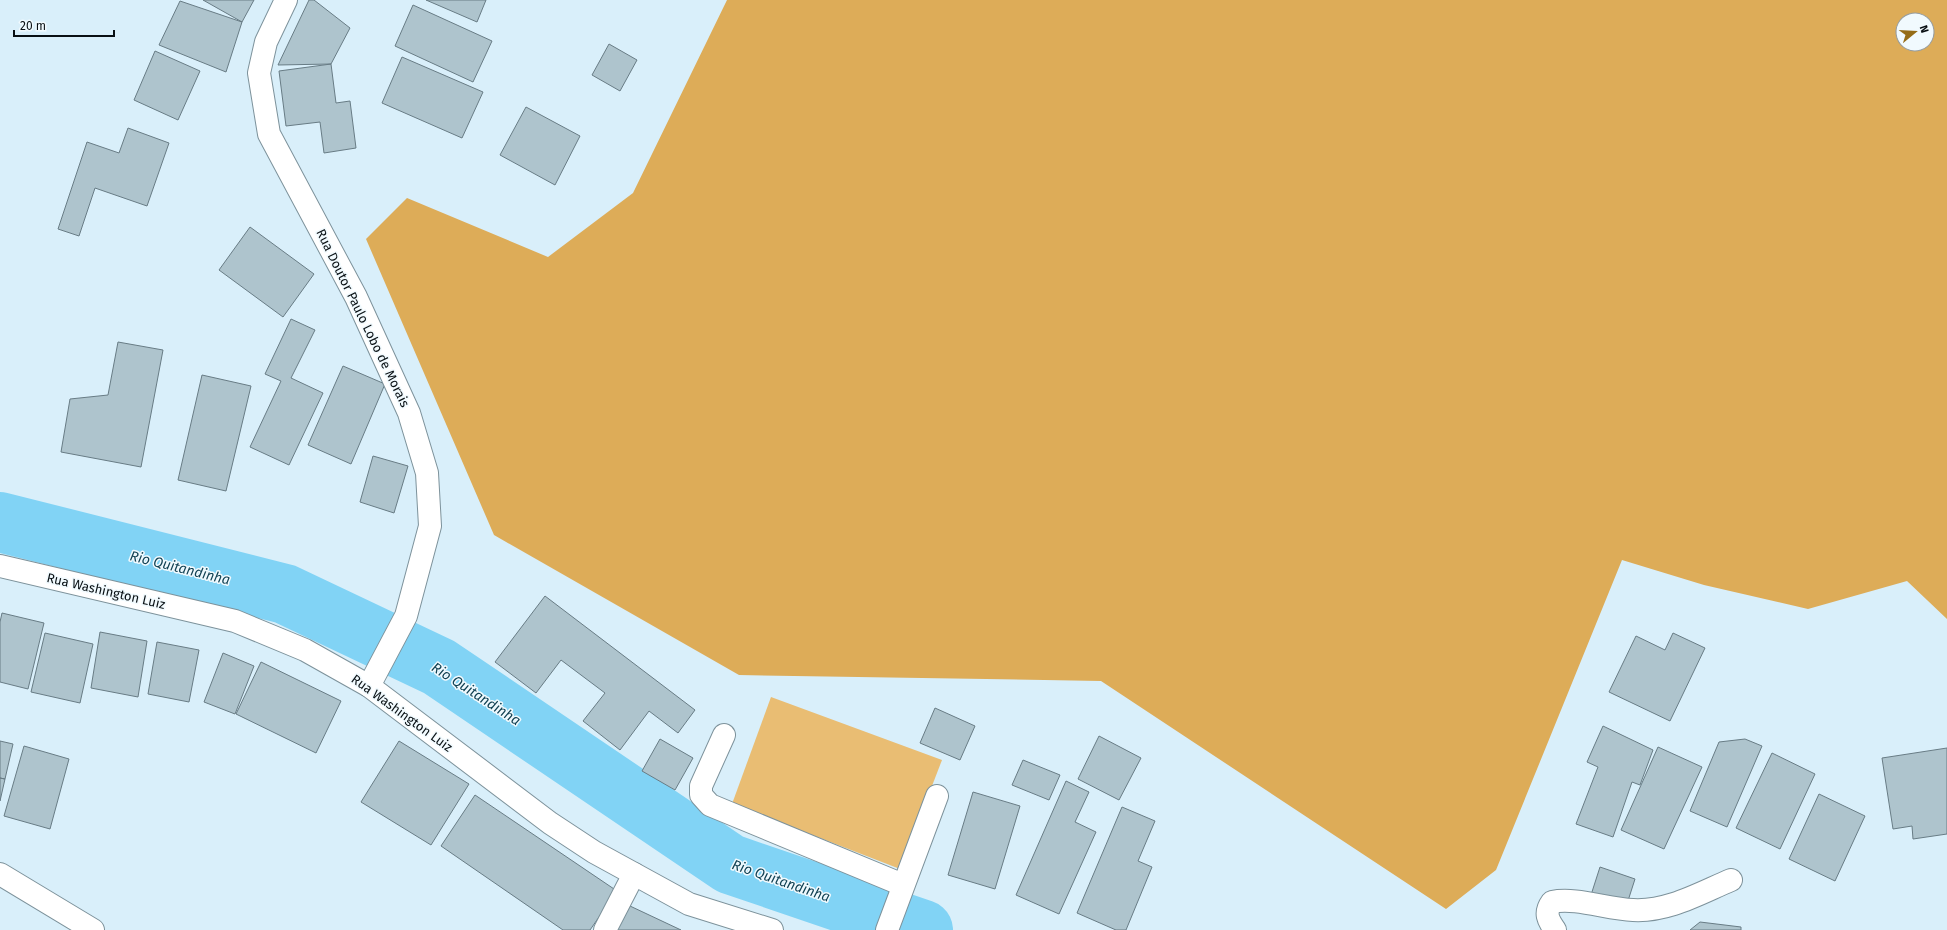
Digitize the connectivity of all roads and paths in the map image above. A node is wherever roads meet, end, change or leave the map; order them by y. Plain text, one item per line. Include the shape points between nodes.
1 (286, 0) edge
2 (0, 566) edge
3 (369, 686) junction
4 (724, 735) dead end
5 (938, 796) dead end
6 (0, 874) edge
7 (634, 874) junction
8 (1732, 880) dead end
9 (903, 885) junction
10 (93, 930) edge
11 (605, 930) edge
12 (772, 930) edge
13 (887, 930) edge
14 (1555, 930) edge

1 - 3 street, Rua Doutor Paulo Lobo de Morais via 266,42 259,73 269,134 356,297 409,413 427,473 430,526 406,616
2 - 3 street, Rua Washington Luiz via 235,621 305,650
3 - 7 street, Rua Washington Luiz via 550,822 594,852
4 - 9 street via 701,786 702,795 710,805
5 - 9 street
6 - 10 street
7 - 11 street
7 - 12 street, Rua Washington Luiz via 689,904
8 - 14 street via 1669,906 1648,910 1607,908 1562,900 1552,902 1547,908 1547,918
9 - 13 street

